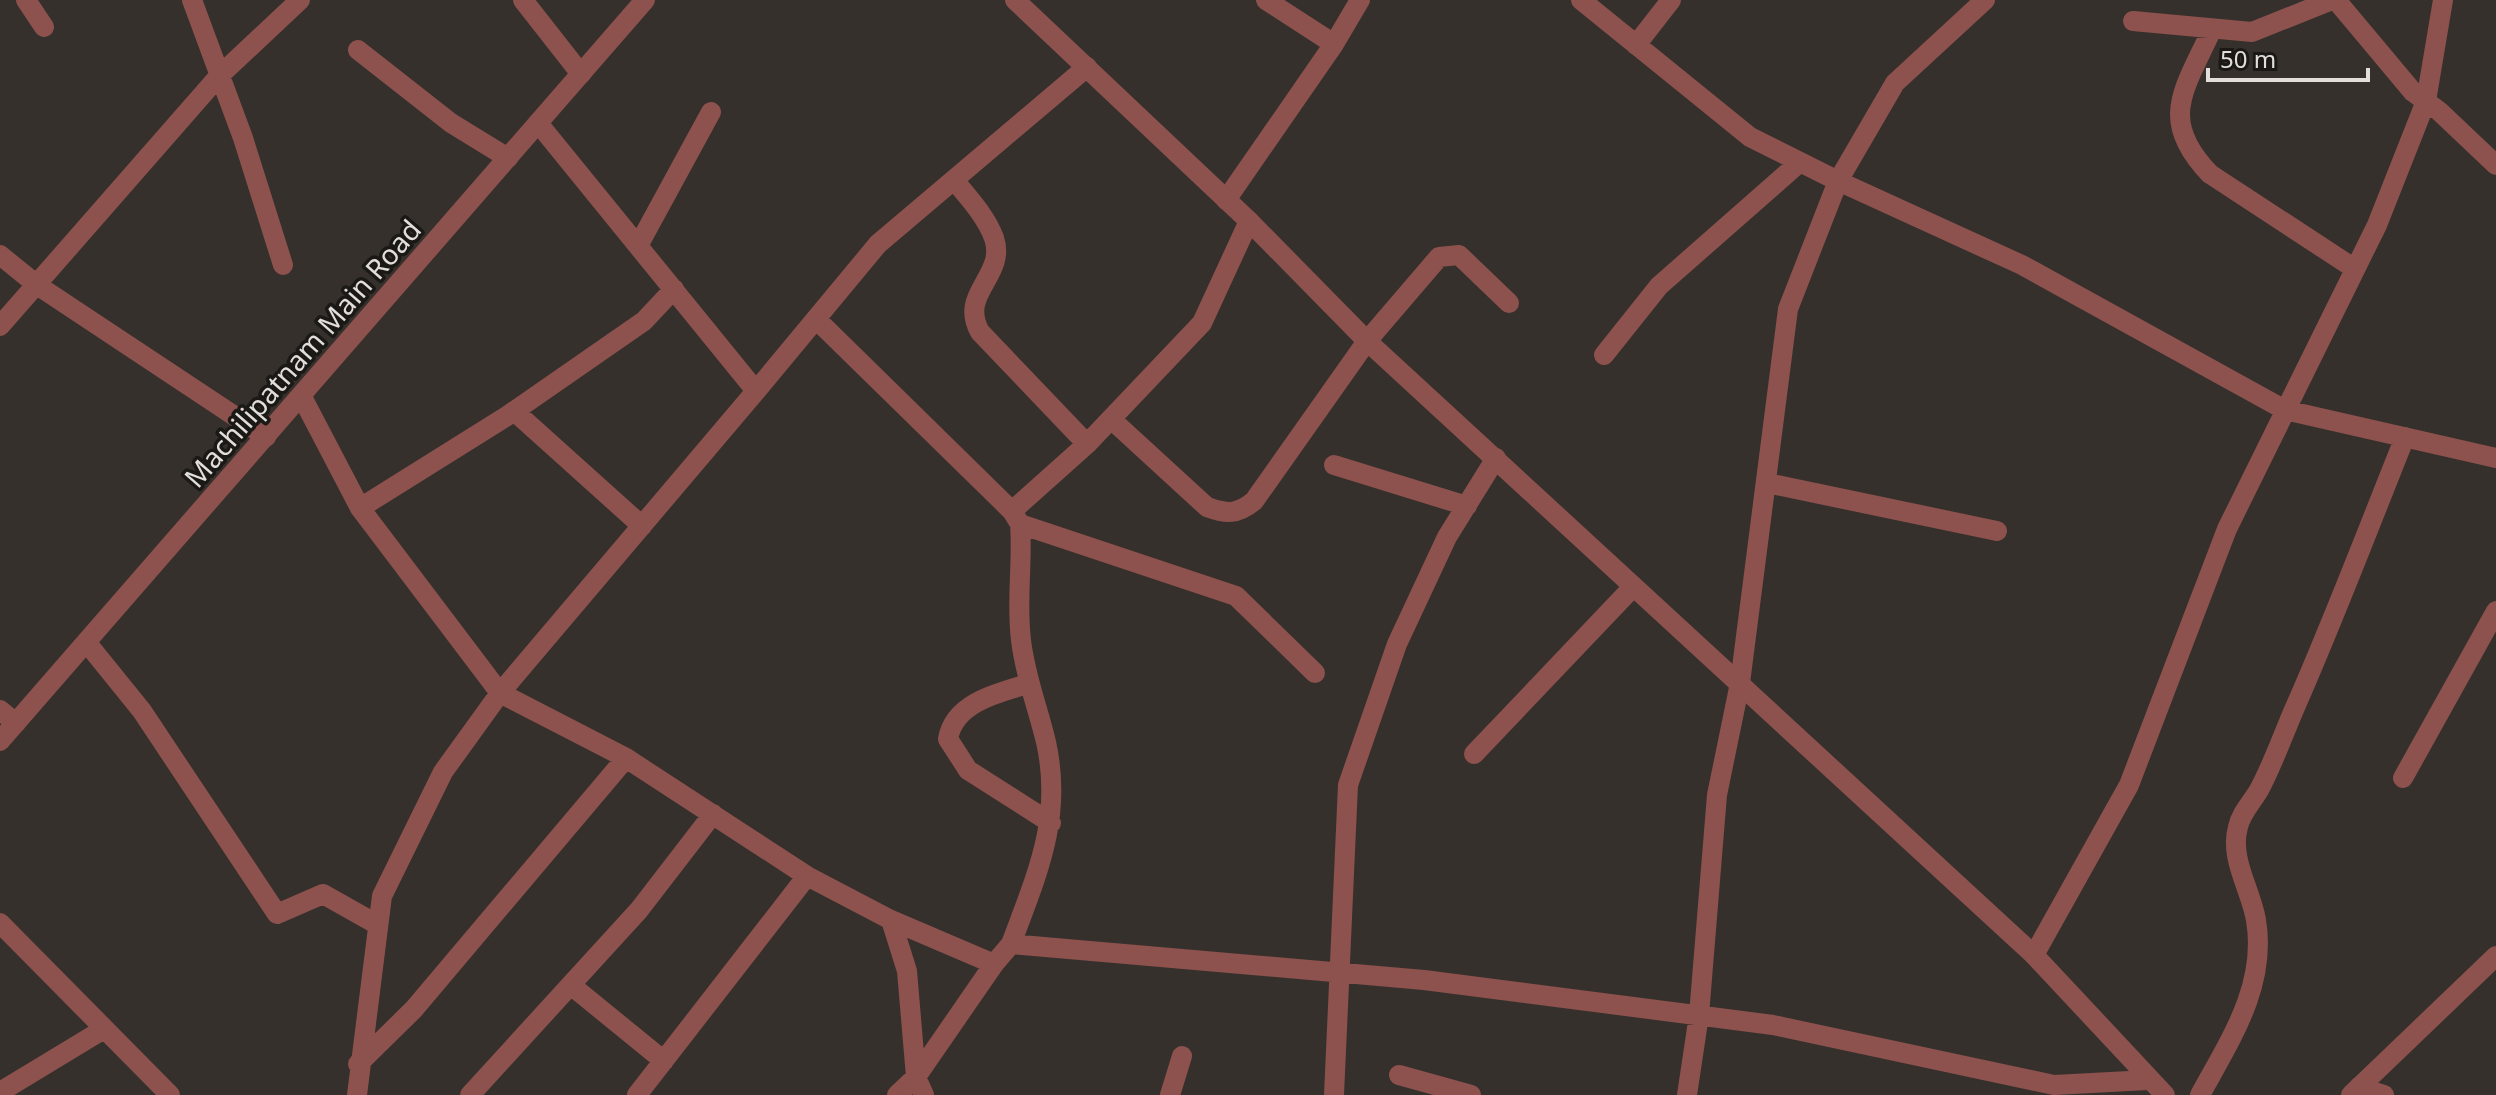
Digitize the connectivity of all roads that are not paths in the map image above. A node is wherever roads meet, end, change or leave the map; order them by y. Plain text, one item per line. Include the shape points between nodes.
1 (26, 0) edge
2 (192, 0) edge
3 (300, 0) edge
4 (523, 0) edge
5 (645, 0) edge
6 (1015, 0) edge
7 (1266, 0) edge
8 (1360, 0) edge
9 (1581, 0) edge
10 (1671, 0) edge
11 (1985, 0) edge
12 (2334, 0) edge
13 (2443, 0) edge
14 (2133, 21) dead end
15 (44, 27) dead end
16 (2212, 29) junction
17 (1334, 44) junction
18 (1636, 45) junction
19 (358, 50) dead end
20 (1087, 67) junction
21 (581, 74) junction
22 (218, 77) junction
23 (2426, 101) junction
24 (711, 112) dead end
25 (538, 123) junction
26 (508, 158) junction
27 (1800, 162) junction
28 (2496, 165) edge
29 (954, 180) junction
30 (1838, 181) junction
31 (1226, 200) junction
32 (1249, 221) junction
33 (638, 246) junction
34 (0, 255) edge
35 (283, 265) dead end
36 (2355, 269) junction
37 (37, 285) junction
38 (674, 289) junction
39 (1509, 303) dead end
40 (816, 319) junction
41 (0, 326) edge
42 (1367, 341) junction
43 (1604, 355) dead end
44 (756, 391) junction
45 (302, 397) junction
46 (2285, 410) junction
47 (514, 411) junction
48 (1111, 419) junction
49 (266, 437) junction
50 (2405, 437) junction
51 (1087, 444) junction
52 (1496, 458) junction
53 (2496, 458) edge
54 (1334, 465) dead end
55 (1767, 483) junction
56 (1467, 506) junction
57 (360, 508) junction
58 (1016, 517) junction
59 (642, 526) junction
60 (1997, 531) dead end
61 (1633, 587) junction
62 (2496, 611) edge
63 (87, 643) junction
64 (1315, 673) dead end
65 (1740, 683) junction
66 (1028, 684) junction
67 (500, 693) junction
68 (8, 717) edge
69 (0, 741) edge
70 (1474, 754) dead end
71 (626, 758) junction
72 (2403, 778) dead end
73 (713, 814) junction
74 (1051, 823) junction
75 (807, 876) junction
76 (891, 920) junction
77 (0, 923) edge
78 (378, 925) junction
79 (1011, 944) junction
80 (2034, 955) junction
81 (2496, 956) edge
82 (994, 964) junction
83 (1339, 975) junction
84 (572, 986) junction
85 (1699, 1015) junction
86 (104, 1029) junction
87 (1182, 1056) dead end
88 (664, 1061) junction
89 (358, 1064) junction
90 (1399, 1075) dead end
91 (2148, 1080) junction
92 (920, 1086) edge
93 (2040, 1089) edge
94 (2355, 1091) edge
95 (0, 1092) edge
96 (170, 1095) edge
97 (357, 1095) edge
98 (470, 1095) edge
99 (637, 1095) edge
100 (897, 1095) edge
101 (1170, 1095) edge
102 (1334, 1095) edge
103 (1471, 1095) edge
104 (1687, 1095) edge
105 (2165, 1095) edge
106 (2200, 1095) edge
107 (2384, 1095) edge

1 - 15 street
2 - 22 street
3 - 22 street
4 - 21 street
5 - 21 street, Machilipatnam Main Road
6 - 20 street
7 - 17 street
8 - 17 street
9 - 18 street
10 - 18 street
11 - 30 street via 1895,83
12 - 16 street via 2252,32
12 - 23 street
13 - 23 street
14 - 16 street
16 - 36 street via 2179,113 2181,136 2191,154 2210,174
17 - 31 street
18 - 27 street via 1750,137
19 - 26 street via 451,123
20 - 29 street
20 - 31 street
21 - 25 street, Machilipatnam Main Road
22 - 35 street
22 - 37 street
23 - 28 street
23 - 36 street
24 - 33 street
25 - 26 street, Machilipatnam Main Road
25 - 33 street
26 - 45 street, Machilipatnam Main Road
27 - 30 street
27 - 43 street via 1659,286
29 - 40 street via 878,244
29 - 51 street via 994,239 992,268 972,318
30 - 46 street via 2022,265
30 - 55 street via 1788,309
31 - 32 street
32 - 42 street
32 - 48 street via 1202,323
33 - 38 street
34 - 37 street
36 - 46 street
37 - 41 street
37 - 49 street
38 - 44 street
38 - 47 street via 644,321
39 - 42 street via 1459,255 1439,257
40 - 44 street
40 - 58 street
42 - 48 street via 1243,511 1225,514 1207,507
42 - 52 street
44 - 59 street
45 - 49 street, Machilipatnam Main Road
45 - 57 street
46 - 50 street
46 - 80 street via 2227,529 2129,785
47 - 57 street
47 - 59 street
48 - 51 street
49 - 63 street, Machilipatnam Main Road
50 - 53 street
50 - 106 street via 2320,652 2260,788 2239,820 2237,851 2256,920 2259,959 2238,1027
51 - 58 street
52 - 56 street
52 - 61 street
54 - 56 street
55 - 60 street
55 - 65 street
56 - 83 street via 1397,644 1348,785
57 - 67 street
58 - 64 street via 1236,596
58 - 66 street
59 - 67 street
61 - 65 street
61 - 70 street
62 - 72 street
63 - 68 street, Machilipatnam Main Road
63 - 78 street via 142,711 277,914 323,894
65 - 80 street
65 - 85 street via 1717,795
66 - 74 street via 1046,741
66 - 74 street via 993,694 961,712 948,739 968,770
67 - 71 street
67 - 78 street via 443,772 382,896
68 - 69 street, Machilipatnam Main Road
71 - 73 street
71 - 89 street via 414,1009
73 - 75 street
73 - 84 street
74 - 79 street
75 - 76 street
75 - 88 street
76 - 82 street
76 - 92 street via 907,971
77 - 86 street
78 - 89 street
79 - 82 street
79 - 83 street
80 - 91 street
81 - 94 street
82 - 92 street
83 - 85 street via 1424,980
83 - 102 street
84 - 88 street
84 - 98 street
85 - 93 street via 1773,1025
85 - 104 street
86 - 95 street
86 - 96 street
87 - 101 street
88 - 99 street
89 - 97 street
90 - 103 street
91 - 93 street
91 - 105 street
92 - 100 street
94 - 107 street

